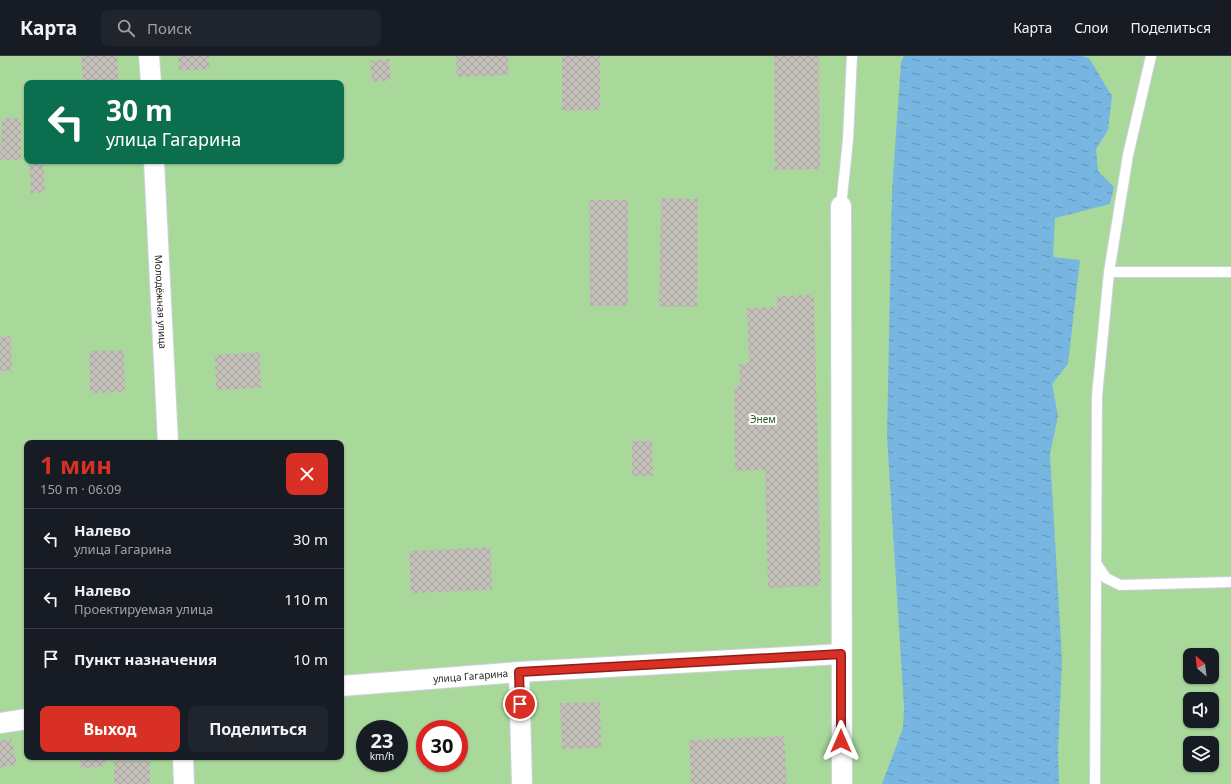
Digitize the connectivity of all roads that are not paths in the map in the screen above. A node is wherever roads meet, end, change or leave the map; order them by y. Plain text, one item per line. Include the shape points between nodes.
1 (149, 56) edge
2 (852, 56) edge
3 (1151, 56) edge
4 (150, 80) edge
5 (154, 164) edge
6 (841, 206) joint
7 (1109, 272) junction
8 (1231, 272) edge
9 (168, 440) edge
10 (1096, 563) junction
11 (1231, 582) edge
12 (841, 654) junction
13 (519, 672) junction
14 (344, 686) edge
15 (24, 719) edge
16 (0, 723) edge
17 (183, 760) edge
18 (184, 784) edge
19 (522, 784) edge
20 (842, 784) edge
21 (1095, 784) edge

1 - 4 street
2 - 6 lane via 848,140
3 - 7 lane via 1128,156
5 - 9 street, Молодёжная улица
6 - 12 street
7 - 8 lane
7 - 10 lane via 1097,396
10 - 11 lane via 1106,578 1120,585
10 - 21 lane
12 - 13 street, улица Гагарина
12 - 20 street
13 - 14 street, улица Гагарина
13 - 19 street
15 - 16 street
17 - 18 street

